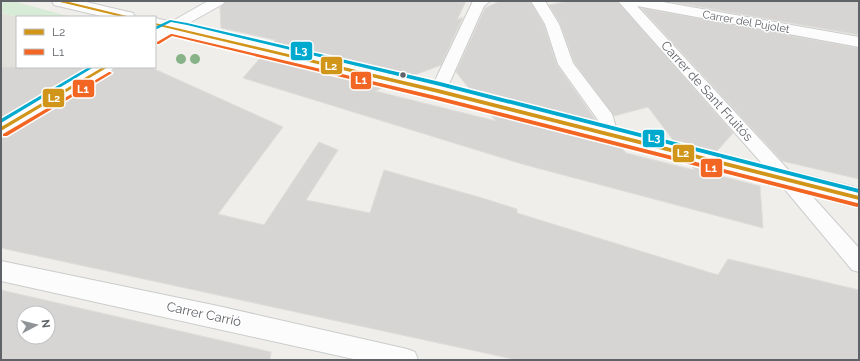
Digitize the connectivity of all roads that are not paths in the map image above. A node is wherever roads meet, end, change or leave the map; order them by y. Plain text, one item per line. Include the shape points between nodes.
1 (60, 1) edge
2 (483, 1) edge
3 (538, 1) edge
4 (625, 1) edge
5 (634, 1) edge
6 (214, 3) edge
7 (123, 16) edge
8 (163, 26) edge
9 (156, 36) edge
10 (859, 42) edge
11 (104, 68) edge
12 (438, 91) junction
13 (1, 130) edge
14 (610, 134) junction
15 (788, 181) junction
16 (859, 198) edge
17 (859, 263) edge
18 (1, 271) edge
19 (407, 360) edge

1 - 7 street
2 - 12 street via 478,3
3 - 14 street via 552,24 566,64 606,118
4 - 15 street, Carrer de Sant Fruitós
5 - 10 street, Carrer del Pujolet
6 - 8 street
8 - 9 street
8 - 12 street
11 - 13 street
12 - 14 street
14 - 15 street
15 - 16 street
15 - 17 street, Carrer de Sant Fruitós
18 - 19 street, Carrer Carrió

